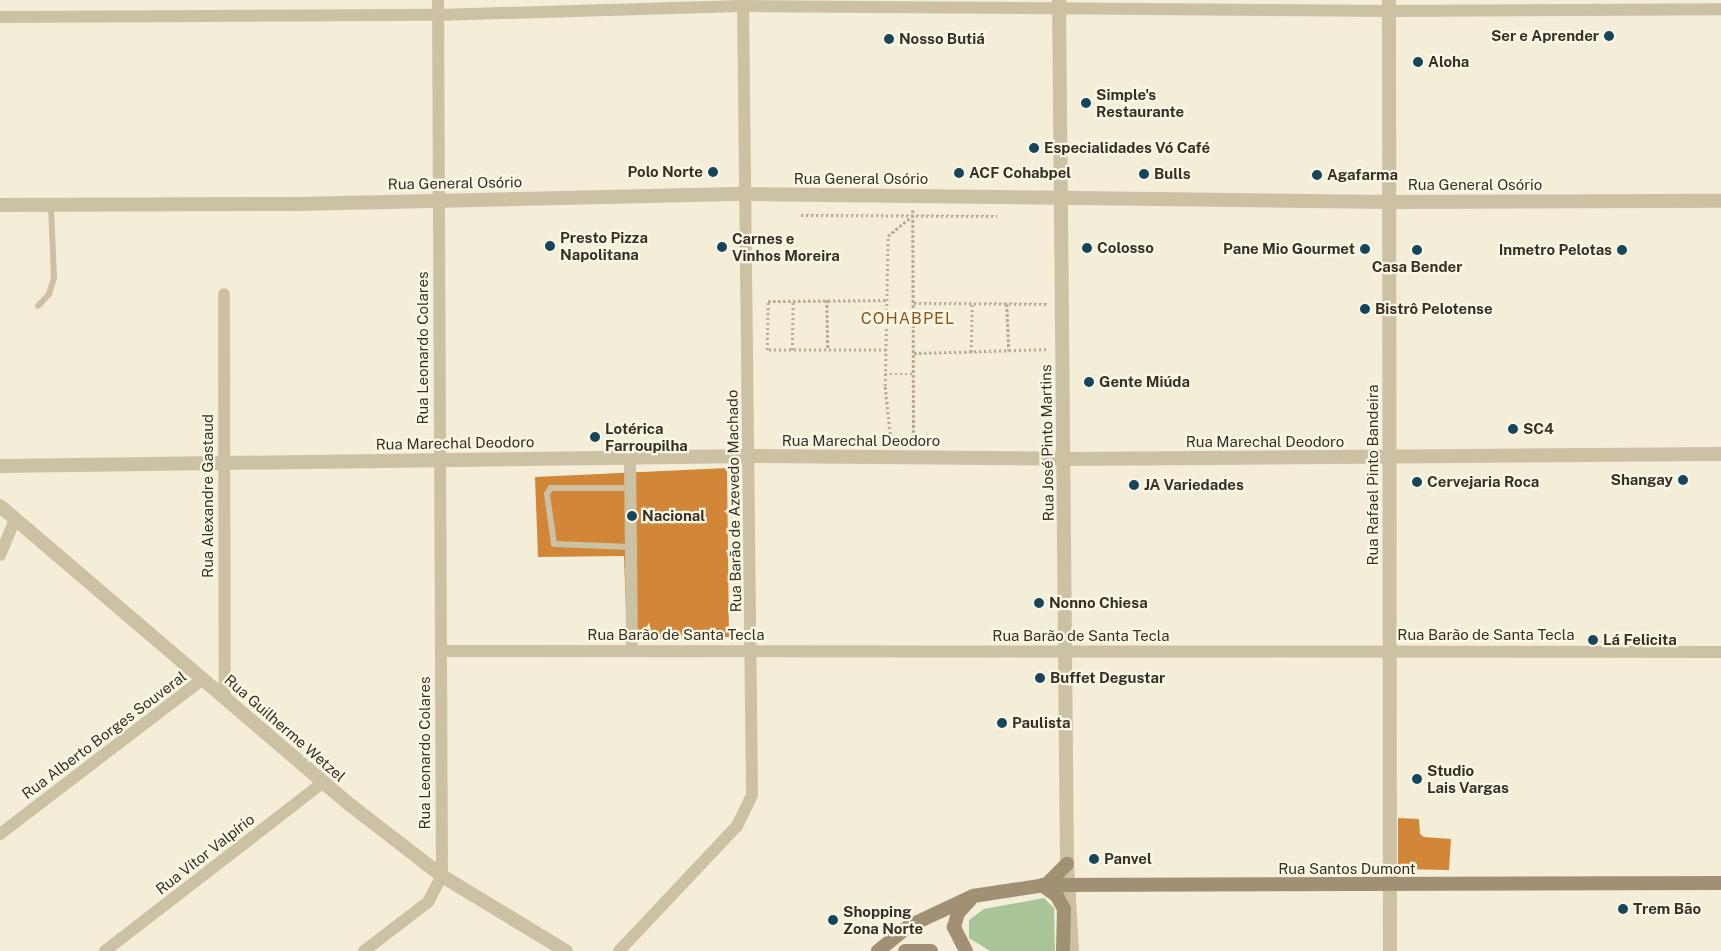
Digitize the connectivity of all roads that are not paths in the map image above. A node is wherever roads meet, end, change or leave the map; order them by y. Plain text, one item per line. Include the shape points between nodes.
1 (438, 0) edge
2 (743, 3) edge
3 (1059, 4) edge
4 (1389, 6) edge
5 (1721, 9) edge
6 (438, 15) junction
7 (0, 17) edge
8 (746, 194) junction
9 (1061, 197) junction
10 (438, 198) junction
11 (1721, 201) edge
12 (1390, 202) junction
13 (51, 204) junction
14 (0, 205) edge
15 (224, 294) dead end
16 (38, 306) dead end
17 (1721, 454) edge
18 (750, 456) junction
19 (630, 457) junction
20 (1064, 458) junction
21 (1389, 458) junction
22 (440, 459) junction
23 (224, 462) junction
24 (5, 466) edge
25 (0, 476) edge
26 (630, 488) junction
27 (0, 506) edge
28 (15, 519) junction
29 (631, 547) junction
30 (0, 555) edge
31 (752, 650) junction
32 (632, 651) junction
33 (1390, 651) junction
34 (440, 652) junction
35 (1721, 652) edge
36 (1066, 653) junction
37 (203, 679) junction
38 (225, 698) junction
39 (324, 782) junction
40 (0, 834) edge
41 (1067, 864) junction
42 (442, 876) junction
43 (1721, 883) edge
44 (1044, 885) junction
45 (1068, 885) junction
46 (1389, 885) junction
47 (973, 896) junction
48 (105, 951) edge
49 (364, 951) edge
50 (566, 951) edge
51 (618, 951) edge
52 (878, 951) edge
53 (905, 951) edge
54 (931, 951) edge
55 (966, 951) edge
56 (1063, 951) edge
57 (1072, 951) edge
58 (1390, 951) edge

1 - 6 street, Rua Leonardo Colares
2 - 3 street
2 - 6 street
2 - 8 street, Rua Barão de Azevedo Machado
3 - 4 street
3 - 9 street, Rua José Pinto Martins
4 - 5 street
4 - 12 street, Rua Rafael Pinto Bandeira
6 - 7 street
6 - 10 street, Rua Leonardo Colares
8 - 9 street, Rua General Osório
8 - 10 street, Rua General Osório
8 - 18 street, Rua Barão de Azevedo Machado
9 - 12 street, Rua General Osório
9 - 20 street, Rua José Pinto Martins
10 - 13 street, Rua General Osório via 298,204
10 - 22 street, Rua Leonardo Colares
11 - 12 street, Rua General Osório
12 - 21 street, Rua Rafael Pinto Bandeira
13 - 14 street, Rua General Osório
13 - 16 lane via 54,278 49,294
15 - 23 street, Rua Alexandre Gastaud
17 - 21 street, Rua Marechal Deodoro
18 - 19 street, Rua Marechal Deodoro
18 - 20 street, Rua Marechal Deodoro
18 - 31 street, Rua Barão de Azevedo Machado
19 - 22 street, Rua Marechal Deodoro
19 - 26 street
20 - 21 street, Rua Marechal Deodoro
20 - 36 street, Rua José Pinto Martins
21 - 33 street, Rua Rafael Pinto Bandeira
22 - 23 street, Rua Marechal Deodoro
22 - 34 street, Rua Leonardo Colares
23 - 24 street, Rua Marechal Deodoro
23 - 38 street, Rua Alexandre Gastaud
24 - 25 street
26 - 29 street
26 - 29 lane via 551,488 547,494 554,544
27 - 28 street, Rua Guilherme Wetzel
28 - 30 street
28 - 37 street, Rua Guilherme Wetzel
29 - 32 street
31 - 32 street, Rua Barão de Santa Tecla
31 - 36 street, Rua Barão de Santa Tecla
31 - 51 street, Rua Barão de Azevedo Machado via 752,795 737,826
32 - 34 street, Rua Barão de Santa Tecla
33 - 35 street, Rua Barão de Santa Tecla
33 - 36 street, Rua Barão de Santa Tecla
33 - 46 street, Rua Rafael Pinto Bandeira
34 - 42 street, Rua Leonardo Colares
36 - 41 street, Rua José Pinto Martins
37 - 38 street, Rua Guilherme Wetzel
37 - 40 street, Rua Alberto Borges Souveral
38 - 39 street, Rua Guilherme Wetzel
39 - 42 street, Rua Guilherme Wetzel
39 - 48 street, Rua Vítor Valpírio
41 - 44 main road
41 - 45 street, Rua José Pinto Martins
42 - 49 street via 428,902
42 - 50 street, Rua Guilherme Wetzel
43 - 46 main road, Rua Santos Dumont
44 - 45 main road, Rua Santos Dumont
44 - 47 main road, Rua Santos Dumont
44 - 56 main road via 1057,896 1064,909
45 - 46 main road, Rua Santos Dumont
45 - 57 street, Rua José Pinto Martins
46 - 58 street, Rua Rafael Pinto Bandeira
47 - 52 main road, Rua Santos Dumont via 909,926
47 - 55 main road via 958,913 954,927
53 - 54 main road

